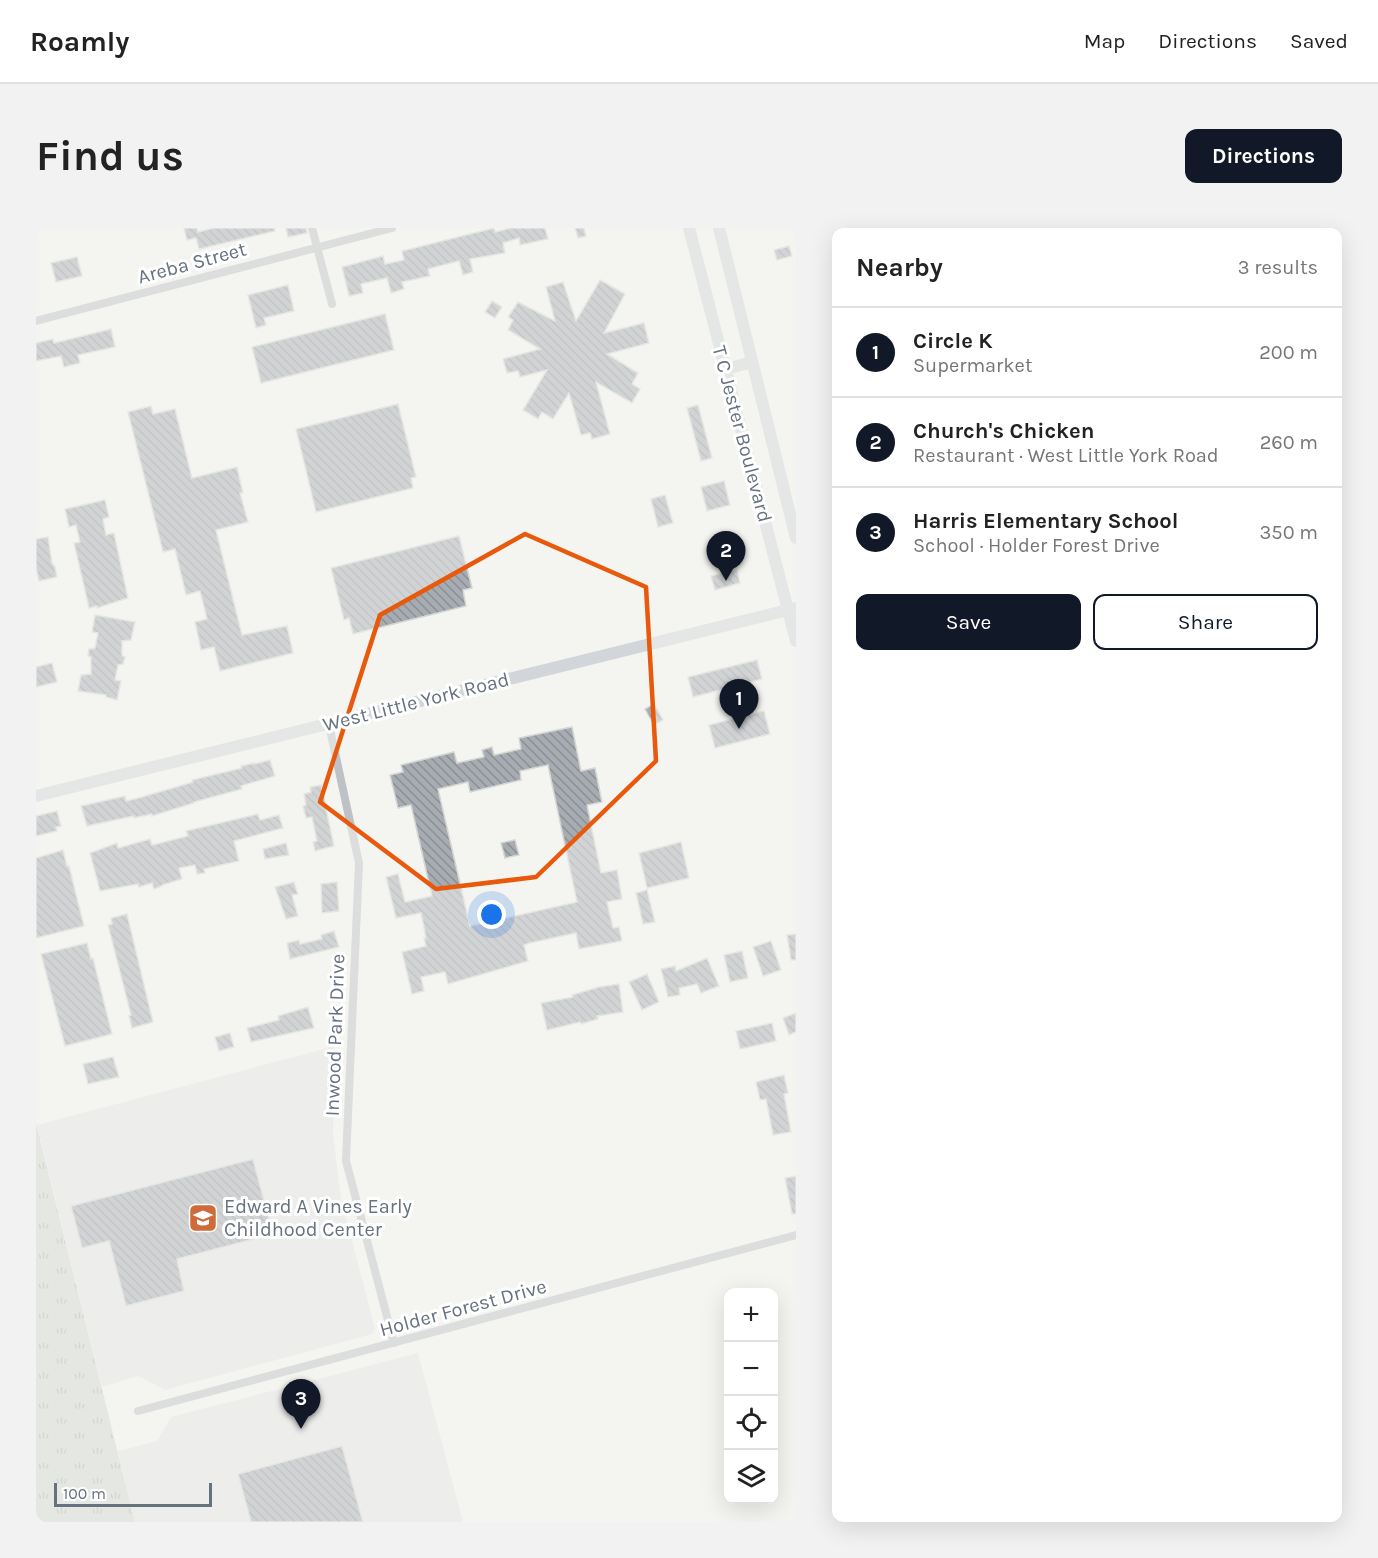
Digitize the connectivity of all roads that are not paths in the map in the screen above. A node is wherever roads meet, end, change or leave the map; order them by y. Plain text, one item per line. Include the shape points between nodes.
1 (312, 228) edge
2 (392, 228) edge
3 (689, 228) edge
4 (718, 228) edge
5 (317, 248) junction
6 (332, 304) dead end
7 (36, 321) edge
8 (752, 362) junction
9 (726, 369) junction
10 (796, 538) edge
11 (792, 609) edge
12 (796, 641) edge
13 (329, 725) junction
14 (36, 796) edge
15 (796, 1235) edge
16 (394, 1344) junction
17 (138, 1411) dead end

1 - 5 street
2 - 5 street, Areba Street
3 - 9 main road, T C Jester Boulevard
4 - 8 main road, T C Jester Boulevard
5 - 6 street
5 - 7 street, Areba Street
8 - 9 main road
8 - 10 main road, T C Jester Boulevard
9 - 11 main road, T C Jester Boulevard
11 - 12 main road, T C Jester Boulevard
11 - 13 main road, West Little York Road
13 - 14 main road, West Little York Road
13 - 16 street, Inwood Park Drive via 359,862 346,1161
15 - 16 street, Holder Forest Drive
16 - 17 street, Holder Forest Drive

